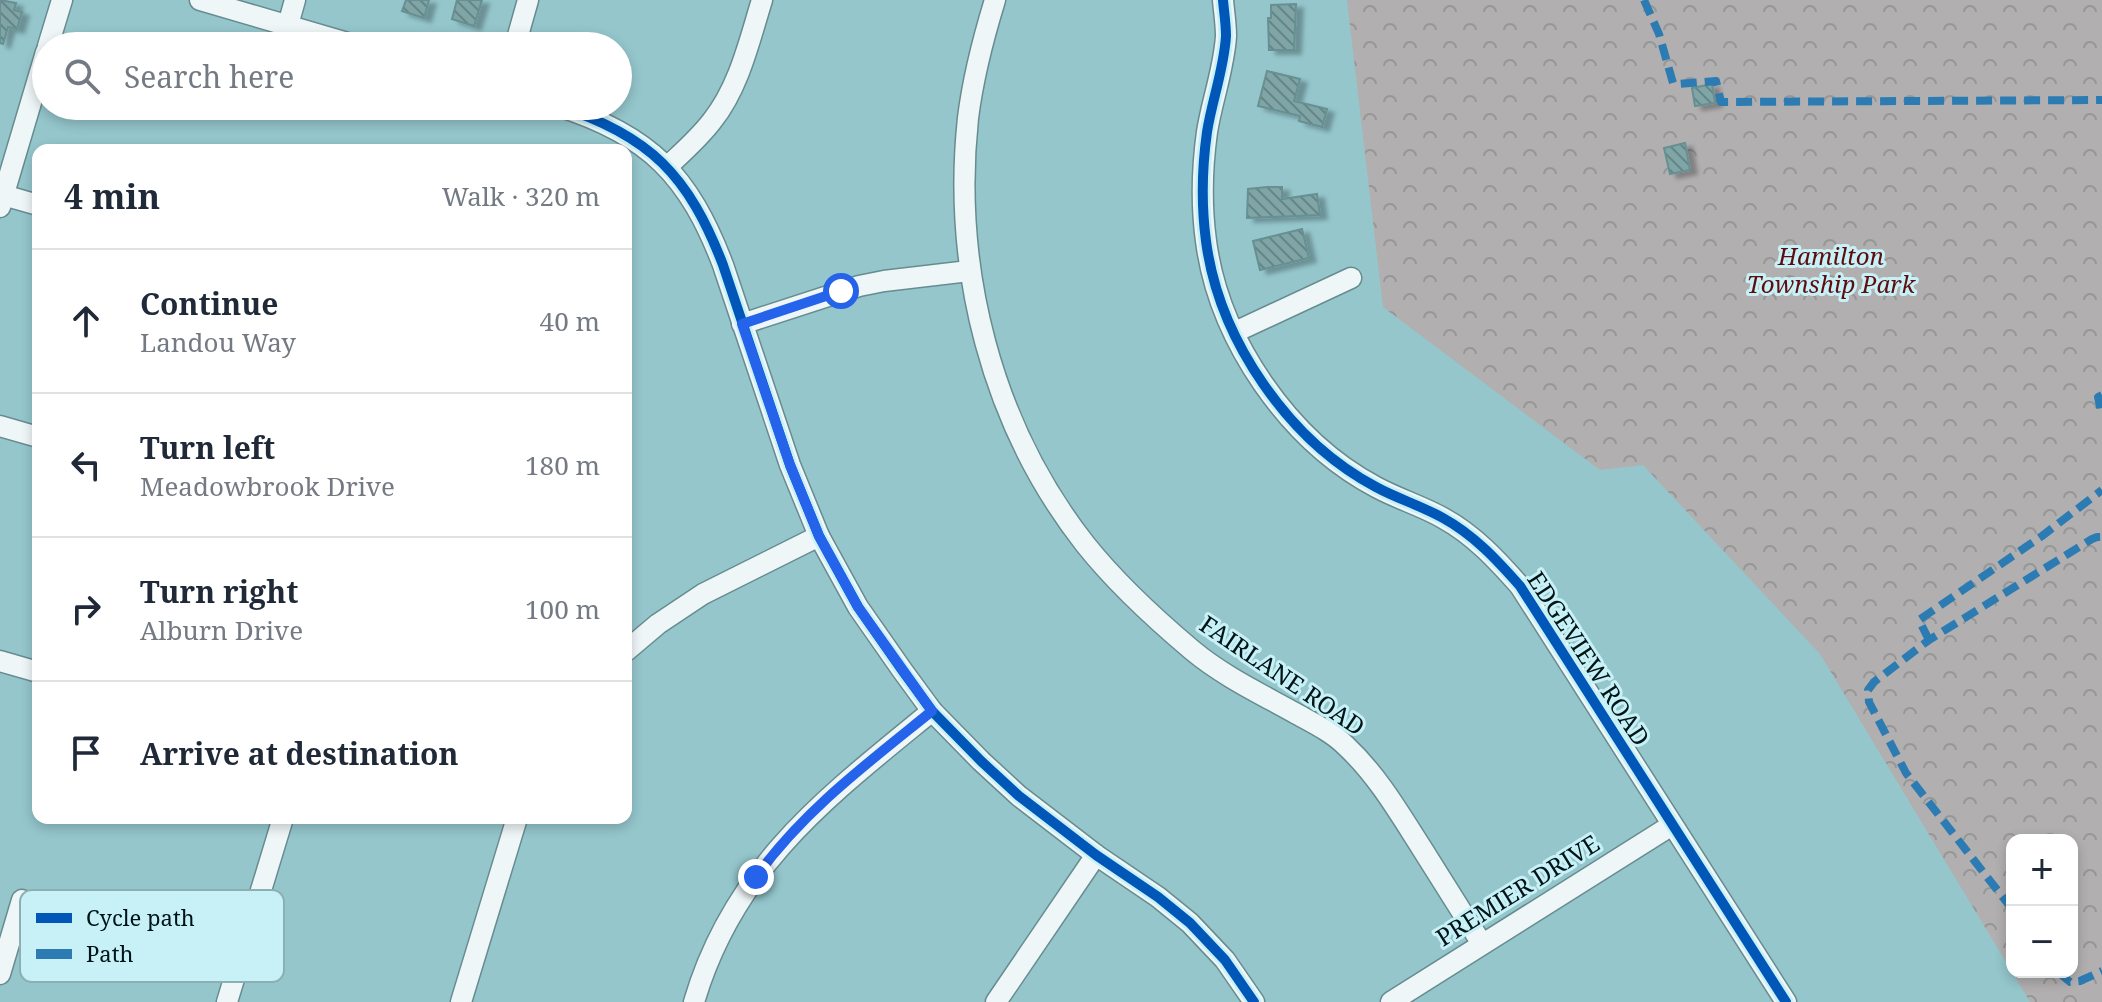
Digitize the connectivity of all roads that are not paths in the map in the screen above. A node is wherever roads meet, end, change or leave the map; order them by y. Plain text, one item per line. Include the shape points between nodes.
1 (62, 0) edge
2 (200, 0) edge
3 (295, 0) edge
4 (528, 0) edge
5 (762, 0) edge
6 (995, 0) edge
7 (1223, 0) edge
8 (288, 25) junction
9 (52, 32) edge
10 (311, 32) edge
11 (519, 32) edge
12 (32, 98) edge
13 (599, 120) edge
14 (668, 166) junction
15 (1, 199) edge
16 (32, 204) edge
17 (969, 271) junction
18 (1351, 278) dead end
19 (742, 324) junction
20 (1235, 332) junction
21 (0, 426) edge
22 (32, 435) edge
23 (819, 536) junction
24 (632, 646) edge
25 (0, 661) edge
26 (32, 670) edge
27 (932, 711) junction
28 (281, 824) edge
29 (515, 824) edge
30 (1672, 825) junction
31 (1096, 855) junction
32 (261, 890) edge
33 (20, 907) edge
34 (1482, 944) junction
35 (0, 974) edge
36 (233, 982) edge
37 (227, 1002) edge
38 (461, 1002) edge
39 (694, 1002) edge
40 (996, 1002) edge
41 (1254, 1002) edge
42 (1391, 1002) edge
43 (1786, 1002) edge

1 - 9 street
2 - 8 street
3 - 8 street
4 - 11 street
5 - 14 street via 728,97
6 - 17 street, FAIRLANE ROAD via 968,116 964,206
7 - 20 street, EDGEVIEW ROAD via 1226,35 1202,193 1210,262
8 - 10 street
12 - 15 street
13 - 14 street
14 - 19 street via 711,233
15 - 16 street
17 - 19 street via 859,286
17 - 34 street, FAIRLANE ROAD via 1007,407 1044,482 1087,546 1130,594 1196,653 1326,730 1353,752 1390,797
18 - 20 street
19 - 23 street
20 - 30 street, EDGEVIEW ROAD via 1269,394 1301,431 1375,487 1469,535 1520,586
21 - 22 street
23 - 24 street via 703,594
23 - 27 street via 858,607
25 - 26 street
27 - 31 street via 1019,796
27 - 39 street via 813,811 767,861 723,930
28 - 32 street
29 - 38 street
30 - 34 street, PREMIER DRIVE
30 - 43 street, EDGEVIEW ROAD
31 - 40 street
31 - 41 street via 1190,923
33 - 35 street
34 - 42 street, PREMIER DRIVE
36 - 37 street

